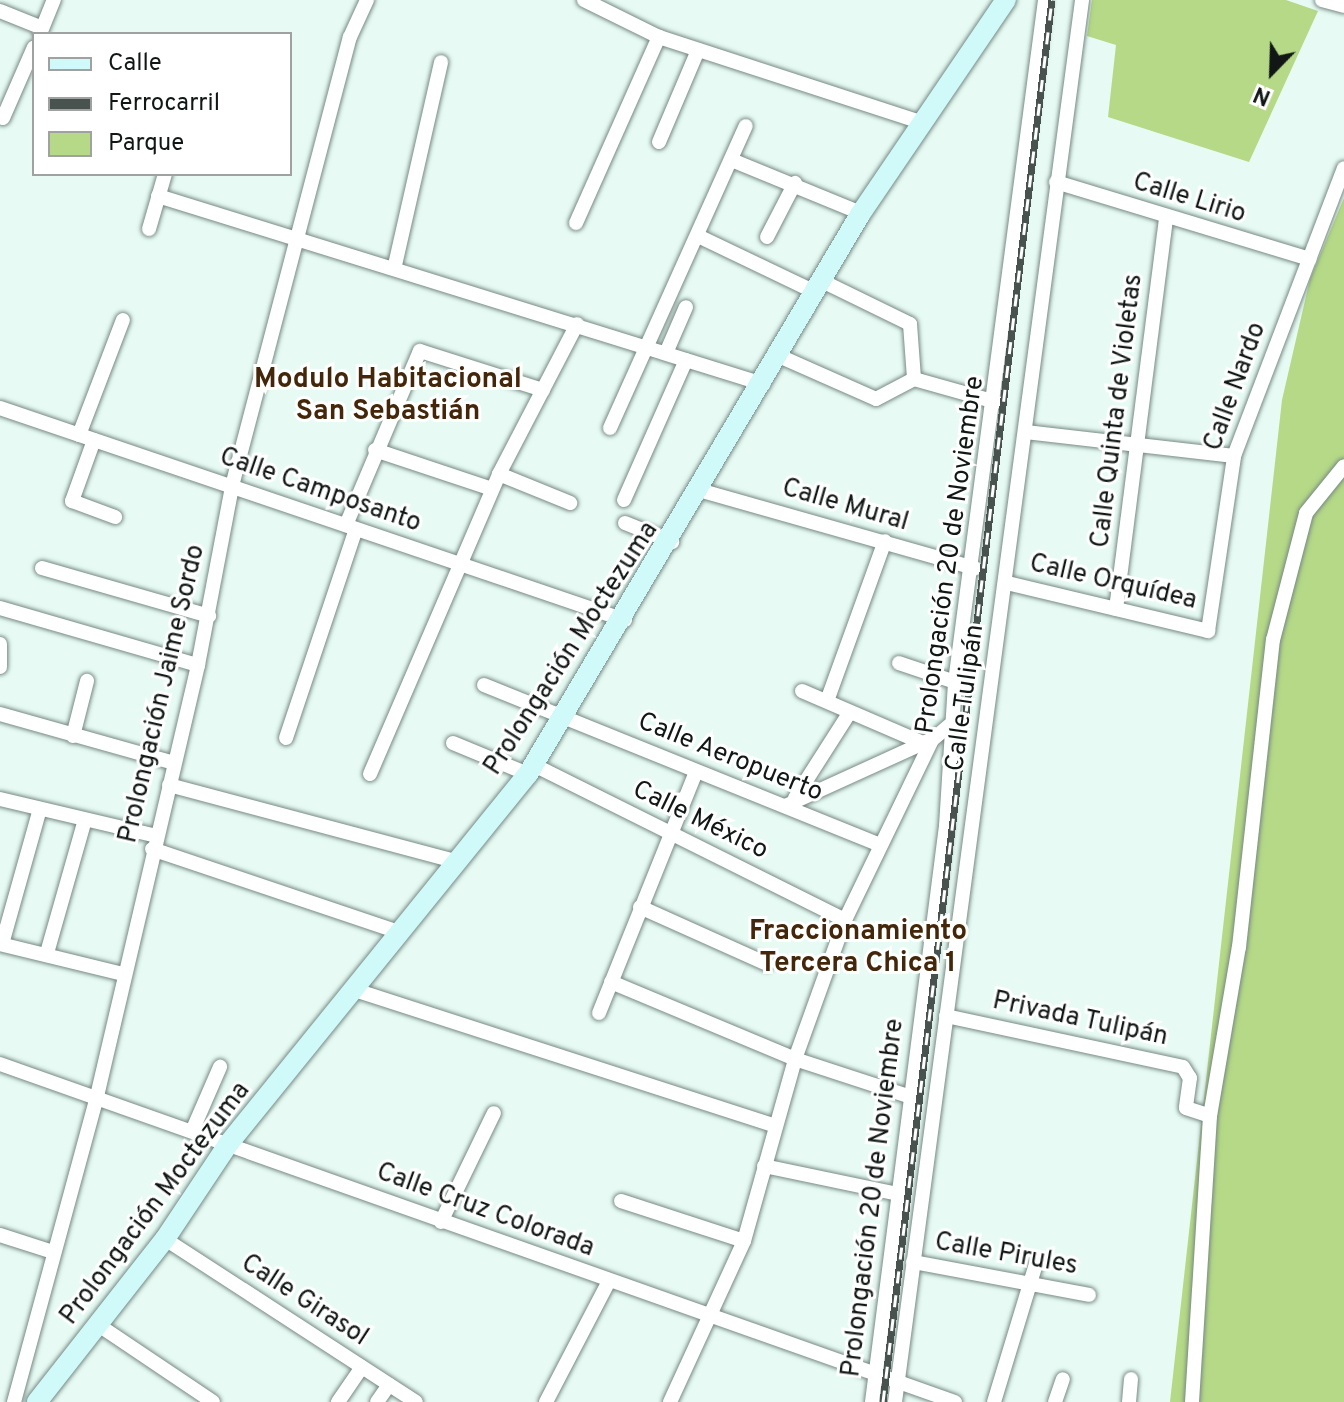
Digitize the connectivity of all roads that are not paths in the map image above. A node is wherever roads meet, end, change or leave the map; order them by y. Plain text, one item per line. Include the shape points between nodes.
1 (54, 0) edge
2 (367, 0) edge
3 (584, 0) edge
4 (1006, 0) edge
5 (1045, 0) edge
6 (1082, 0) edge
7 (1323, 0) edge
8 (1344, 6) edge
9 (0, 11) edge
10 (41, 31) edge
11 (659, 37) junction
12 (32, 50) edge
13 (698, 50) junction
14 (441, 62) dead end
15 (7, 93) edge
16 (3, 118) dead end
17 (918, 121) junction
18 (746, 126) dead end
19 (659, 142) dead end
20 (734, 161) junction
21 (1343, 175) edge
22 (164, 176) edge
23 (1056, 182) junction
24 (795, 183) junction
25 (158, 196) junction
26 (861, 213) junction
27 (1166, 219) junction
28 (576, 223) dead end
29 (149, 229) dead end
30 (698, 236) junction
31 (767, 237) dead end
32 (297, 242) junction
33 (1310, 259) junction
34 (395, 265) junction
35 (818, 286) junction
36 (686, 307) dead end
37 (123, 320) dead end
38 (577, 324) junction
39 (646, 347) junction
40 (666, 353) junction
41 (779, 356) junction
42 (686, 360) junction
43 (914, 379) junction
44 (763, 384) junction
45 (543, 390) junction
46 (996, 402) junction
47 (0, 408) edge
48 (610, 428) dead end
49 (1026, 432) junction
50 (87, 437) junction
51 (1140, 443) junction
52 (375, 450) junction
53 (1234, 456) junction
54 (1344, 466) edge
55 (499, 474) junction
56 (232, 486) junction
57 (492, 489) junction
58 (702, 491) junction
59 (624, 500) dead end
60 (570, 503) dead end
61 (115, 517) dead end
62 (625, 523) dead end
63 (351, 527) junction
64 (885, 541) junction
65 (672, 542) junction
66 (460, 564) junction
67 (42, 568) dead end
68 (975, 568) junction
69 (1007, 583) junction
70 (0, 608) edge
71 (1116, 609) junction
72 (209, 616) junction
73 (625, 620) junction
74 (1208, 631) joint
75 (3, 645) edge
76 (899, 663) dead end
77 (198, 665) junction
78 (0, 667) edge
79 (87, 681) dead end
80 (955, 682) junction
81 (484, 685) dead end
82 (802, 691) dead end
83 (827, 701) junction
84 (850, 712) junction
85 (0, 714) edge
86 (564, 717) junction
87 (950, 725) junction
88 (73, 736) junction
89 (286, 738) dead end
90 (928, 742) junction
91 (453, 743) dead end
92 (174, 763) junction
93 (531, 769) junction
94 (696, 772) junction
95 (370, 774) dead end
96 (169, 785) junction
97 (0, 799) edge
98 (790, 802) junction
99 (40, 809) junction
100 (85, 820) junction
101 (672, 833) junction
102 (154, 843) junction
103 (877, 844) junction
104 (455, 861) junction
105 (640, 907) junction
106 (845, 920) junction
107 (401, 933) junction
108 (1, 944) edge
109 (47, 953) junction
110 (767, 964) dead end
111 (123, 974) junction
112 (611, 982) junction
113 (358, 991) junction
114 (599, 1013) dead end
115 (946, 1016) junction
116 (795, 1059) junction
117 (0, 1064) edge
118 (220, 1067) dead end
119 (97, 1096) junction
120 (911, 1097) junction
121 (494, 1113) dead end
122 (1210, 1116) junction
123 (775, 1126) junction
124 (193, 1129) junction
125 (229, 1143) junction
126 (764, 1166) junction
127 (898, 1194) junction
128 (621, 1201) dead end
129 (441, 1222) junction
130 (0, 1235) edge
131 (165, 1239) junction
132 (744, 1241) junction
133 (53, 1252) junction
134 (913, 1262) junction
135 (1036, 1264) dead end
136 (609, 1281) junction
137 (1030, 1285) junction
138 (1089, 1295) dead end
139 (712, 1316) junction
140 (100, 1326) junction
141 (362, 1367) junction
142 (875, 1374) junction
143 (1063, 1379) dead end
144 (1131, 1379) dead end
145 (898, 1381) junction
146 (389, 1385) junction
147 (14, 1402) edge
148 (37, 1402) edge
149 (213, 1402) edge
150 (338, 1402) edge
151 (377, 1402) edge
152 (416, 1402) edge
153 (546, 1402) edge
154 (670, 1402) edge
155 (872, 1402) edge
156 (895, 1402) edge
157 (955, 1402) edge
158 (994, 1402) edge
159 (1055, 1402) edge
160 (1129, 1402) edge
161 (1192, 1402) edge

1 - 10 street
2 - 32 street, Prolongación Jaime Sordo via 350,37
3 - 11 street
4 - 17 main road, Prolongación Moctezuma
5 - 46 street, Prolongación 20 de Noviembre
6 - 23 street, Calle Tulipán
7 - 8 street
9 - 10 street
11 - 13 street
11 - 28 street
12 - 15 street
13 - 17 street
13 - 19 street
14 - 34 street
15 - 16 street
17 - 26 main road, Prolongación Moctezuma
18 - 20 street
20 - 24 street
20 - 30 street
21 - 33 street, Calle Nardo
22 - 25 street
23 - 27 street, Calle Lirio
23 - 49 street, Calle Tulipán
24 - 26 street
24 - 31 street
25 - 29 street
25 - 32 street
26 - 35 main road, Prolongación Moctezuma
27 - 33 street, Calle Lirio
27 - 51 street, Calle Quinta de Violetas
30 - 35 street
30 - 39 street
32 - 34 street
32 - 56 street, Prolongación Jaime Sordo
33 - 53 street, Calle Nardo
34 - 38 street
35 - 41 main road, Prolongación Moctezuma
35 - 43 street via 910,324
36 - 40 street
37 - 50 street
38 - 39 street
38 - 45 street
39 - 40 street
39 - 48 street
40 - 42 street
41 - 43 street via 876,399
41 - 44 main road, Prolongación Moctezuma
42 - 44 street
42 - 59 street
43 - 46 street
44 - 58 main road, Prolongación Moctezuma
45 - 52 street via 420,351
45 - 55 street
46 - 68 street, Prolongación 20 de Noviembre
47 - 50 street, Calle Camposanto
49 - 51 street
49 - 69 street, Calle Tulipán
50 - 56 street, Calle Camposanto
50 - 61 street via 72,501
51 - 53 street
51 - 71 street, Calle Quinta de Violetas
52 - 57 street
52 - 63 street
53 - 74 street, Calle Nardo
54 - 122 street via 1306,513 1273,640 1239,947
55 - 57 street
55 - 60 street
56 - 63 street, Calle Camposanto
56 - 72 street, Prolongación Jaime Sordo
57 - 66 street
58 - 64 street, Calle Mural
58 - 65 main road, Prolongación Moctezuma
62 - 65 street
63 - 66 street, Calle Camposanto
63 - 89 street
64 - 68 street, Calle Mural
64 - 83 street
65 - 73 main road, Prolongación Moctezuma
66 - 73 street, Calle Camposanto
66 - 95 street
67 - 72 street
68 - 80 street, Prolongación 20 de Noviembre
69 - 71 street, Calle Orquídea
69 - 115 street, Calle Tulipán
70 - 77 street
71 - 74 street, Calle Orquídea
72 - 77 street, Prolongación Jaime Sordo
73 - 86 main road, Prolongación Moctezuma
75 - 78 street
76 - 80 street
77 - 92 street, Prolongación Jaime Sordo
79 - 88 street
80 - 87 street, Prolongación 20 de Noviembre
81 - 86 street, Calle Aeropuerto
82 - 83 street
83 - 84 street
84 - 90 street
84 - 98 street
85 - 88 street
86 - 93 main road, Prolongación Moctezuma
86 - 94 street, Calle Aeropuerto
87 - 90 street
87 - 120 street, Prolongación 20 de Noviembre via 946,826
88 - 92 street
90 - 98 street
90 - 103 street
91 - 93 street, Calle México
92 - 96 street, Prolongación Jaime Sordo
93 - 101 street, Calle México
93 - 104 main road, Prolongación Moctezuma
94 - 98 street, Calle Aeropuerto
94 - 101 street
96 - 102 street, Prolongación Jaime Sordo
96 - 104 street
97 - 99 street
98 - 103 street, Calle Aeropuerto
99 - 100 street
99 - 108 street
100 - 102 street
100 - 109 street
101 - 105 street
101 - 106 street, Calle México
102 - 107 street
102 - 111 street, Prolongación Jaime Sordo
103 - 106 street
104 - 107 main road, Prolongación Moctezuma
105 - 110 street
105 - 112 street
106 - 116 street
107 - 113 main road, Prolongación Moctezuma
108 - 109 street
109 - 111 street
111 - 119 street, Prolongación Jaime Sordo
112 - 114 street
112 - 116 street
113 - 123 street
113 - 125 main road, Prolongación Moctezuma
115 - 122 street, Privada Tulipán via 1183,1067 1190,1078 1186,1108
115 - 134 street, Calle Tulipán
116 - 120 street
116 - 123 street
117 - 119 street, Calle Cruz Colorada
118 - 124 street
119 - 124 street, Calle Cruz Colorada
119 - 133 street, Prolongación Jaime Sordo
120 - 127 street, Prolongación 20 de Noviembre
121 - 129 street
122 - 161 street
123 - 126 street
124 - 125 street, Calle Cruz Colorada
125 - 129 street, Calle Cruz Colorada
125 - 131 main road, Prolongación Moctezuma
126 - 127 street
126 - 132 street
127 - 142 street, Prolongación 20 de Noviembre
128 - 132 street
129 - 136 street, Calle Cruz Colorada
130 - 133 street
131 - 140 main road, Prolongación Moctezuma
131 - 141 street, Calle Girasol
132 - 139 street
133 - 147 street, Prolongación Jaime Sordo
134 - 137 street, Calle Pirules
134 - 145 street, Calle Tulipán
135 - 137 street
136 - 139 street, Calle Cruz Colorada
136 - 153 street
137 - 138 street, Calle Pirules
137 - 158 street
139 - 142 street, Calle Cruz Colorada
139 - 154 street
140 - 148 main road, Prolongación Moctezuma
140 - 149 street
141 - 146 street, Calle Girasol
141 - 150 street
142 - 145 street, Calle Cruz Colorada
142 - 155 street, Prolongación 20 de Noviembre
143 - 159 street
144 - 160 street
145 - 156 street, Calle Tulipán
145 - 157 street, Calle Cruz Colorada
146 - 151 street
146 - 152 street, Calle Girasol

